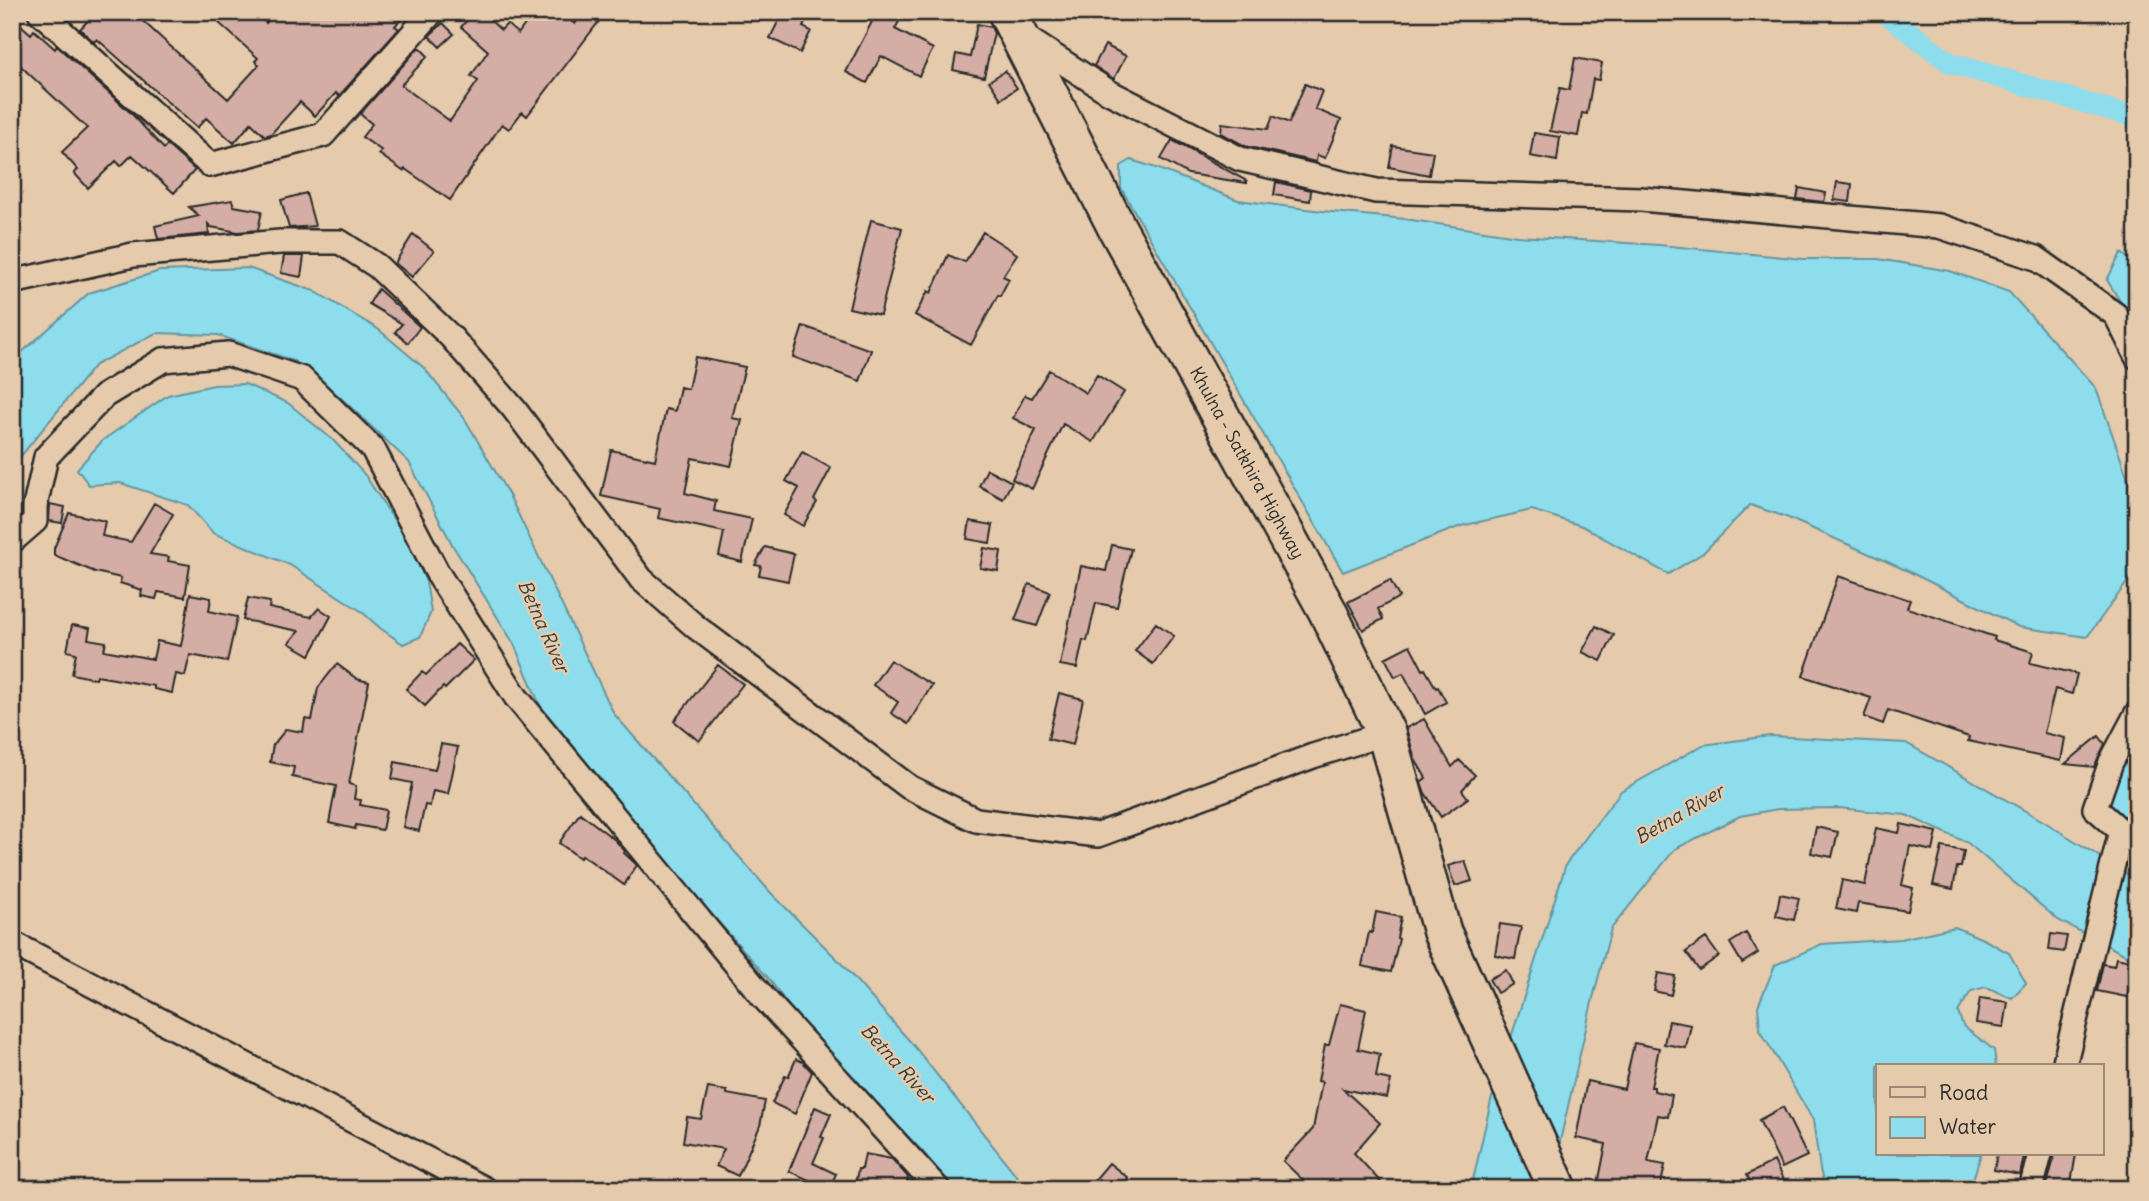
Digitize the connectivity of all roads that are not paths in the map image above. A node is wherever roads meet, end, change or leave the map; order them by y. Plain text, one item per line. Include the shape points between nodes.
1 (40, 12) edge
2 (432, 12) edge
3 (1012, 22) edge
4 (12, 282) edge
5 (2137, 357) edge
6 (12, 541) edge
7 (2137, 713) edge
8 (1386, 733) junction
9 (12, 943) edge
10 (2065, 1064) edge
11 (2039, 1156) edge
12 (484, 1189) edge
13 (938, 1189) edge
14 (1558, 1189) edge
15 (2031, 1189) edge

1 - 2 street via 210,165 323,135
3 - 5 street via 1109,92 1240,159 1376,191 1641,199 1940,226 2036,258 2116,315
3 - 8 highway, Khulna - Satkhira Highway via 1117,228 1327,610
4 - 8 street via 133,255 280,242 340,242 377,266 460,347 514,409 641,579 696,627 909,788 976,820 1098,835
6 - 13 street via 35,521 46,457 104,396 163,360 228,354 302,379 373,449 438,574 516,697 763,997
7 - 10 street via 2111,762 2095,808 2121,831
8 - 14 highway, Khulna - Satkhira Highway via 1442,932
9 - 12 street
11 - 15 street

